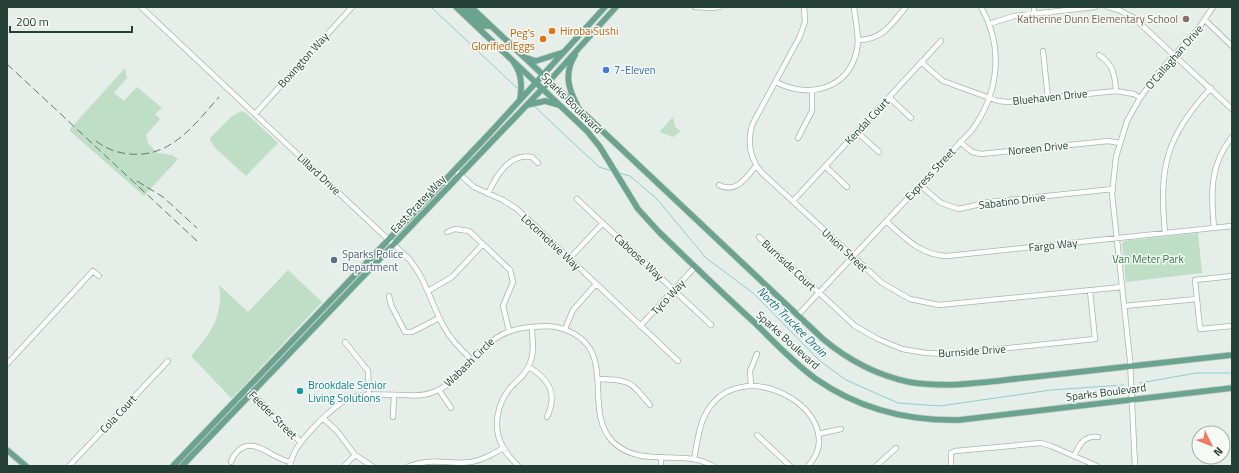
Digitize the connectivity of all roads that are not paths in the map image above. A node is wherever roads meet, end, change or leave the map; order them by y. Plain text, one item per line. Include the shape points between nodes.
1 (141, 7) edge
2 (352, 7) edge
3 (456, 7) edge
4 (463, 7) edge
5 (471, 7) edge
6 (605, 7) edge
7 (616, 7) edge
8 (695, 7) edge
9 (720, 7) edge
10 (804, 7) edge
11 (854, 7) edge
12 (906, 7) edge
13 (981, 7) edge
14 (1034, 7) edge
15 (1095, 7) edge
16 (1108, 7) edge
17 (1213, 7) edge
18 (1034, 13) junction
19 (1205, 20) junction
20 (989, 24) junction
21 (490, 26) junction
22 (858, 40) junction
23 (941, 41) dead end
24 (582, 44) junction
25 (1232, 46) edge
26 (567, 48) junction
27 (1043, 51) dead end
28 (520, 54) junction
29 (1174, 54) junction
30 (508, 55) junction
31 (1099, 55) dead end
32 (921, 62) junction
33 (542, 75) junction
34 (536, 81) junction
35 (549, 81) junction
36 (776, 82) junction
37 (543, 88) junction
38 (1211, 88) junction
39 (812, 91) junction
40 (1116, 91) junction
41 (889, 97) junction
42 (990, 98) junction
43 (1048, 98) junction
44 (1140, 98) junction
45 (520, 99) junction
46 (562, 106) junction
47 (524, 108) junction
48 (1232, 109) edge
49 (580, 111) junction
50 (255, 114) junction
51 (911, 118) dead end
52 (857, 132) junction
53 (798, 138) dead end
54 (1232, 138) edge
55 (960, 142) junction
56 (1120, 143) junction
57 (879, 152) dead end
58 (538, 163) dead end
59 (756, 166) junction
60 (825, 166) junction
61 (455, 170) junction
62 (460, 174) junction
63 (719, 185) dead end
64 (920, 185) junction
65 (847, 187) dead end
66 (1112, 189) junction
67 (488, 194) junction
68 (577, 199) dead end
69 (793, 201) junction
70 (886, 221) junction
71 (603, 223) junction
72 (1232, 226) edge
73 (1214, 228) junction
74 (447, 232) dead end
75 (1165, 233) junction
76 (759, 237) dead end
77 (1117, 238) junction
78 (388, 239) junction
79 (394, 244) junction
80 (483, 244) junction
81 (852, 256) junction
82 (570, 259) junction
83 (695, 267) junction
84 (99, 276) dead end
85 (1232, 276) edge
86 (596, 284) junction
87 (1122, 287) junction
88 (674, 290) junction
89 (1090, 290) junction
90 (428, 291) junction
91 (818, 293) junction
92 (389, 296) dead end
93 (1197, 299) junction
94 (1124, 306) junction
95 (798, 315) junction
96 (439, 318) junction
97 (711, 325) dead end
98 (640, 326) junction
99 (1232, 326) edge
100 (532, 327) junction
101 (565, 329) junction
102 (509, 330) junction
103 (345, 342) dead end
104 (756, 354) dead end
105 (1232, 355) edge
106 (472, 360) junction
107 (168, 361) dead end
108 (678, 361) dead end
109 (7, 364) edge
110 (1130, 366) junction
111 (529, 367) junction
112 (599, 379) junction
113 (751, 386) junction
114 (246, 388) junction
115 (1232, 388) edge
116 (439, 390) junction
117 (251, 393) junction
118 (369, 394) junction
119 (394, 395) junction
120 (1132, 399) junction
121 (650, 405) dead end
122 (451, 408) dead end
123 (393, 417) dead end
124 (547, 417) dead end
125 (323, 418) junction
126 (841, 429) dead end
127 (818, 434) junction
128 (757, 435) dead end
129 (1098, 437) dead end
130 (301, 442) junction
131 (503, 448) junction
132 (896, 448) dead end
133 (7, 450) edge
134 (355, 455) junction
135 (1074, 456) junction
136 (661, 457) junction
137 (694, 459) junction
138 (231, 462) dead end
139 (880, 462) junction
140 (427, 463) edge
141 (290, 464) edge
142 (26, 466) edge
143 (69, 466) edge
144 (173, 466) edge
145 (182, 466) edge
146 (344, 466) edge
147 (372, 466) edge
148 (409, 466) edge
149 (518, 466) edge
150 (661, 466) edge
151 (713, 466) edge
152 (790, 466) edge
153 (808, 466) edge
154 (876, 466) edge
155 (884, 466) edge
156 (951, 466) edge
157 (1097, 466) edge
158 (1135, 466) edge

1 - 50 street, Lillard Drive
2 - 50 street, Boxington Way
3 - 30 main road, Sparks Boulevard
4 - 21 main road via 484,26
5 - 21 main road, Sparks Boulevard
6 - 26 main road, East Prater Way
7 - 24 main road, East Prater Way
8 - 9 street
10 - 36 street via 804,22 800,36
11 - 22 street
12 - 22 street via 880,36 870,40
13 - 20 street, Express Street
14 - 18 street
15 - 18 street
16 - 29 street via 1131,16
17 - 19 street, O'Callaghan Drive
18 - 20 street via 1008,17
19 - 25 street
19 - 29 street, O'Callaghan Drive
20 - 42 street, Express Street via 995,44 996,60
21 - 28 main road, Sparks Boulevard
22 - 39 street via 855,57 843,76 826,87
23 - 32 street, Kendal Court
24 - 35 main road, East Prater Way
24 - 49 main road via 570,66 567,79
26 - 28 main road via 536,61
26 - 33 main road, East Prater Way
27 - 43 street
28 - 33 main road, Sparks Boulevard
29 - 38 street
29 - 44 street, O'Callaghan Drive
30 - 34 main road, Sparks Boulevard
30 - 45 main road via 520,74
31 - 40 street via 1112,67
32 - 41 street, Kendal Court
32 - 42 street, Bluehaven Drive via 943,81
33 - 34 main road, East Prater Way
33 - 35 main road, Sparks Boulevard
34 - 37 main road, Sparks Boulevard
34 - 45 main road, East Prater Way
35 - 37 main road, East Prater Way
35 - 49 main road, Sparks Boulevard
36 - 39 street via 792,89
36 - 59 street via 755,119 751,132 751,152
37 - 46 main road, Sparks Boulevard
37 - 47 main road, East Prater Way
38 - 48 street
38 - 75 street via 1182,122 1168,156 1162,190
39 - 53 street via 812,111
40 - 43 street, Bluehaven Drive
40 - 44 street, Bluehaven Drive via 1134,94
41 - 51 street
41 - 52 street, Kendal Court
42 - 43 street, Bluehaven Drive via 1003,102
42 - 55 street, Express Street via 978,121
44 - 56 street, O'Callaghan Drive via 1127,121
45 - 61 main road, East Prater Way
46 - 47 main road via 545,101
46 - 83 main road, Sparks Boulevard via 588,131 646,220
47 - 62 main road, East Prater Way
49 - 95 main road, Sparks Boulevard
50 - 78 street, Lillard Drive
52 - 57 street
52 - 60 street, Kendal Court
54 - 73 street via 1221,154 1212,180
55 - 56 street, Noreen Drive via 972,152 981,154 1108,141
55 - 64 street, Express Street
56 - 66 street, O'Callaghan Drive
58 - 67 street via 528,156 515,160 499,172
59 - 63 street via 738,186 730,188
59 - 69 street, Union Street
60 - 65 street
60 - 69 street, Kendal Court
61 - 62 street, Locomotive Way
61 - 78 main road, East Prater Way
62 - 67 street, Locomotive Way via 474,188
62 - 79 main road, East Prater Way
64 - 66 street, Sabatino Drive via 941,203 959,209 989,202
64 - 70 street, Express Street
66 - 77 street, O'Callaghan Drive
67 - 82 street, Locomotive Way via 517,210
68 - 71 street, Caboose Way
69 - 81 street, Union Street
70 - 77 street, Fargo Way via 916,247 939,256
70 - 81 street, Express Street
71 - 82 street
71 - 88 street, Caboose Way
72 - 73 street, Fargo Way
73 - 75 street, Fargo Way
74 - 80 street via 465,229
75 - 77 street, Fargo Way
76 - 91 street, Burnside Court
77 - 87 street, O'Callaghan Drive
78 - 79 street, Lillard Drive
78 - 114 main road, East Prater Way
79 - 90 street, Lillard Drive via 415,266
79 - 117 main road, East Prater Way
80 - 90 street via 452,277
80 - 102 street via 512,274 512,286 503,306
81 - 89 street, Union Street via 891,290 910,299 930,304 950,305
81 - 91 street, Express Street
82 - 86 street, Locomotive Way
83 - 88 street, Tyco Way
83 - 120 main road, Sparks Boulevard via 815,378 850,399 891,414 936,420 959,420
84 - 109 street via 93,271
85 - 93 street via 1195,280
86 - 98 street, Locomotive Way
86 - 101 street via 573,310
87 - 89 street, Union Street
87 - 94 street, O'Callaghan Drive
88 - 97 street, Caboose Way
88 - 98 street, Tyco Way
89 - 91 street, Burnside Drive via 1095,339 944,354 914,351 878,339 855,326
90 - 96 street, Lillard Drive
91 - 95 street, Express Street
92 - 96 street via 391,305 406,332 412,332
93 - 94 street
93 - 99 street via 1200,329
94 - 110 street, O'Callaghan Drive
95 - 110 main road, Sparks Boulevard via 848,358 886,376 914,382 955,385
96 - 106 street, Lillard Drive via 455,343
98 - 108 street, Locomotive Way
100 - 101 street, Wabash Circle via 550,326
100 - 102 street, Wabash Circle
100 - 111 street via 533,349
101 - 112 street, Wabash Circle via 582,340 591,352 597,364
102 - 106 street, Wabash Circle via 491,340
103 - 118 street via 368,371
104 - 113 street via 750,371
105 - 110 main road, Sparks Boulevard
106 - 116 street, Wabash Circle via 451,382
107 - 143 street, Cola Court
110 - 120 street, O'Callaghan Drive
111 - 124 street via 542,375 550,387 551,410
111 - 131 street via 506,393 500,406 497,428
112 - 121 street via 626,381 634,386
112 - 136 street, Wabash Circle via 599,416 609,436 619,447 633,454
113 - 127 street via 774,389 796,401 809,414
113 - 137 street via 728,392 712,405 701,425
114 - 117 street, Feeder Street
114 - 144 main road, East Prater Way
115 - 120 main road, Sparks Boulevard
116 - 119 street, Wabash Circle via 424,395
116 - 122 street
117 - 130 street, Feeder Street
117 - 145 main road, East Prater Way
118 - 119 street, Wabash Circle
118 - 125 street, Wabash Circle via 343,400
119 - 123 street
120 - 158 street, O'Callaghan Drive
125 - 130 street, Wabash Circle
125 - 134 street via 337,431
126 - 127 street
127 - 153 street via 817,451
128 - 152 street
129 - 135 street via 1083,440
130 - 141 street, Wabash Circle
131 - 140 street via 486,458 472,462
131 - 149 street
132 - 139 street
133 - 142 main road
134 - 146 street
134 - 147 street
135 - 156 street via 1038,443 956,450 950,452
135 - 157 street
136 - 137 street, Wabash Circle
136 - 150 street
137 - 151 street, Wabash Circle
138 - 141 street via 239,450 250,445
139 - 154 street
139 - 155 street
140 - 148 street

